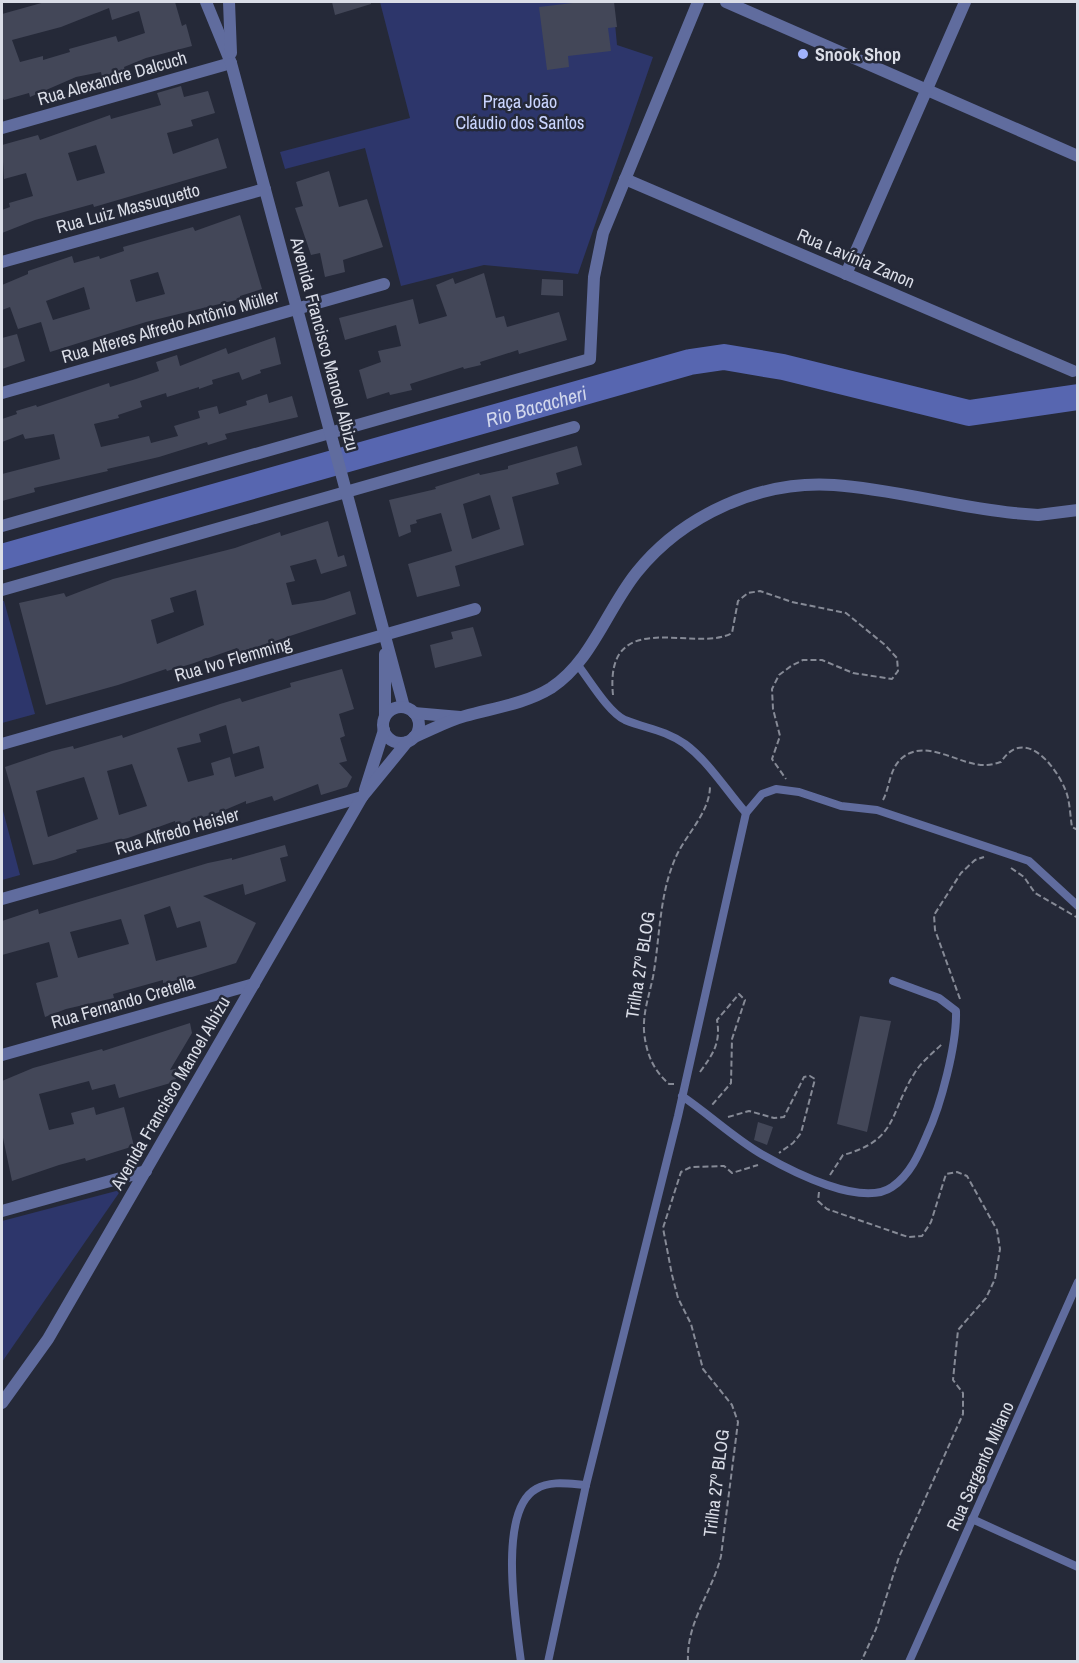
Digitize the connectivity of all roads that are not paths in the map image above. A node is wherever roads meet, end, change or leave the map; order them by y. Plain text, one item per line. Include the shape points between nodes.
1 (207, 2) edge
2 (229, 2) edge
3 (698, 2) edge
4 (726, 2) edge
5 (965, 2) edge
6 (231, 63) junction
7 (926, 89) junction
8 (2, 128) edge
9 (1077, 156) edge
10 (625, 178) junction
11 (265, 189) junction
12 (2, 262) edge
13 (846, 273) junction
14 (384, 285) dead end
15 (297, 309) junction
16 (1073, 371) dead end
17 (2, 393) edge
18 (574, 427) dead end
19 (332, 437) junction
20 (346, 492) junction
21 (1077, 510) edge
22 (2, 526) edge
23 (2, 590) edge
24 (475, 609) dead end
25 (385, 634) junction
26 (577, 664) junction
27 (409, 710) junction
28 (386, 716) junction
29 (461, 717) junction
30 (384, 730) junction
31 (411, 739) junction
32 (2, 744) edge
33 (362, 797) junction
34 (746, 813) junction
35 (2, 900) edge
36 (1077, 906) edge
37 (893, 981) dead end
38 (254, 984) junction
39 (2, 1055) edge
40 (682, 1096) junction
41 (146, 1171) junction
42 (2, 1211) edge
43 (1077, 1282) edge
44 (1074, 1298) edge
45 (2, 1403) edge
46 (586, 1485) junction
47 (972, 1519) junction
48 (1077, 1567) edge
49 (520, 1662) edge
50 (548, 1662) edge
51 (909, 1662) edge

1 - 2 street
1 - 6 street, Avenida Francisco Manoel Albizu
2 - 6 street, Avenida Francisco Manoel Albizu
3 - 10 street
4 - 7 street
5 - 7 street
6 - 8 street, Rua Alexandre Dalcuch
6 - 11 street, Avenida Francisco Manoel Albizu
7 - 9 street
7 - 13 street
10 - 13 street, Rua Lavínia Zanon
10 - 19 street via 598,254 590,359
11 - 12 street, Rua Luiz Massuquetto
11 - 15 street, Avenida Francisco Manoel Albizu
13 - 16 street, Rua Lavínia Zanon
14 - 15 street, Rua Alferes Alfredo Antônio Müller
15 - 17 street, Rua Alferes Alfredo Antônio Müller
15 - 19 street, Avenida Francisco Manoel Albizu
18 - 20 street
19 - 20 street, Avenida Francisco Manoel Albizu
19 - 22 street
20 - 23 street
20 - 25 street, Avenida Francisco Manoel Albizu
21 - 26 street via 1038,515 1014,513 833,485 765,492 722,506 665,542 636,572
24 - 25 street, Rua Ivo Flemming
25 - 27 street, Avenida Francisco Manoel Albizu
25 - 28 street, Avenida Francisco Manoel Albizu
25 - 32 street, Rua Ivo Flemming
26 - 29 street via 560,681 537,695
26 - 34 lane via 624,719 660,729 704,760
27 - 28 street via 394,709
27 - 29 street
27 - 31 street via 419,728
28 - 30 street
29 - 31 street
30 - 31 street via 396,742
30 - 33 street, Avenida Francisco Manoel Albizu
31 - 33 street, Avenida Francisco Manoel Albizu
33 - 35 street, Rua Alfredo Heisler
33 - 38 street, Avenida Francisco Manoel Albizu
34 - 36 lane via 762,794 776,789 799,792 840,806 877,810 1029,861
34 - 40 lane
37 - 40 lane via 939,998 956,1011 957,1030 932,1124 914,1164 891,1188 873,1193 844,1191 825,1184 770,1158
38 - 39 street, Rua Fernando Cretella
38 - 41 street, Avenida Francisco Manoel Albizu
40 - 46 lane
41 - 42 street
41 - 45 street, Avenida Francisco Manoel Albizu via 43,1346
43 - 44 lane, Rua Sargento Milano
44 - 47 lane, Rua Sargento Milano
46 - 49 lane via 552,1483 536,1489 523,1501 516,1519 512,1541
46 - 50 lane
47 - 48 lane
47 - 51 lane, Rua Sargento Milano

